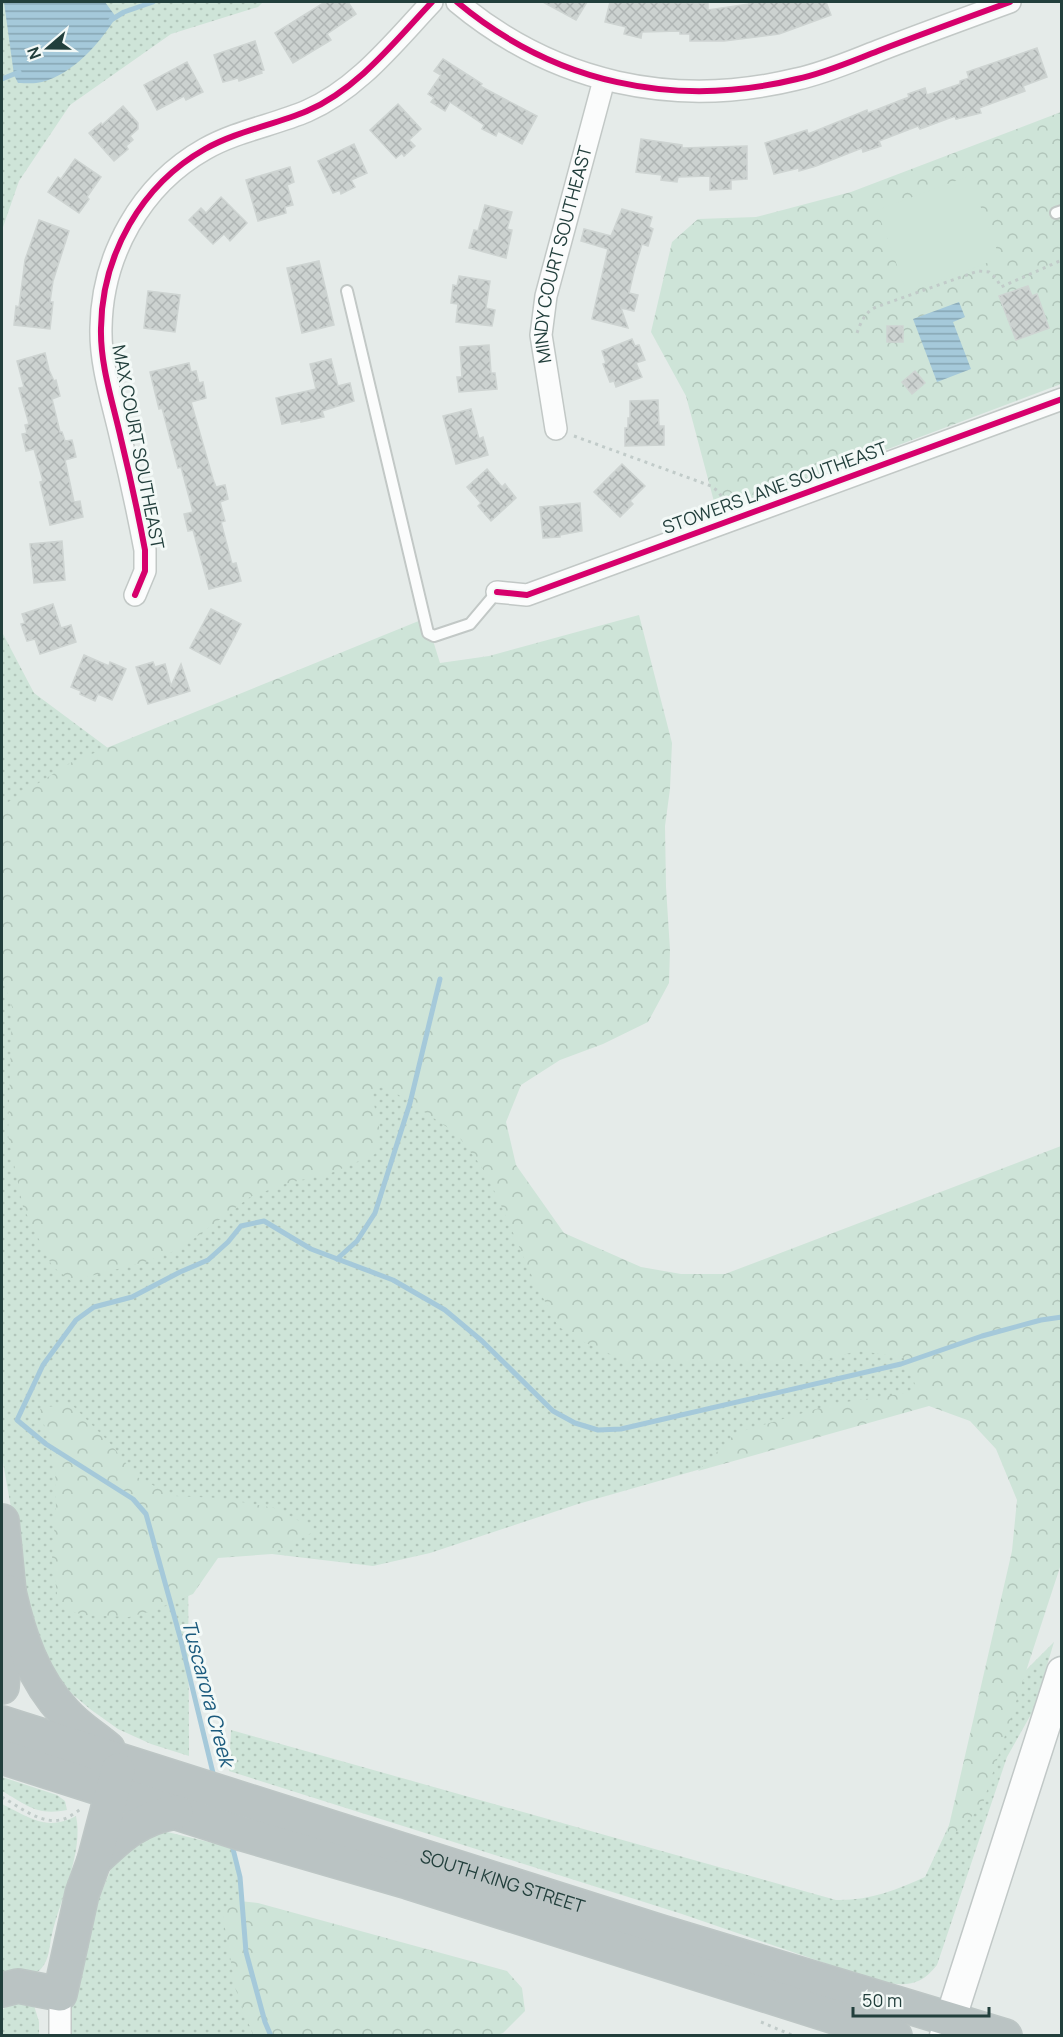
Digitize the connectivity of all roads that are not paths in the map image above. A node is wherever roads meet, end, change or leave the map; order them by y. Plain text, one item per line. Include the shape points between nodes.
1 (432, 2) edge
2 (457, 2) edge
3 (1010, 2) edge
4 (604, 80) junction
5 (347, 291) dead end
6 (1062, 399) edge
7 (556, 429) road end
8 (497, 592) joint
9 (135, 595) dead end
10 (2, 1521) edge
11 (9, 1592) junction
12 (1062, 1672) edge
13 (2, 1687) edge
14 (2, 1723) edge
15 (2, 1757) edge
16 (121, 1759) junction
17 (40, 1768) junction
18 (113, 1791) junction
19 (190, 1816) junction
20 (93, 1862) junction
21 (2, 1990) edge
22 (60, 1994) junction
23 (947, 2027) edge
24 (60, 2036) edge
25 (895, 2036) edge
26 (1005, 2036) edge

1 - 9 street, MAX COURT SOUTHEAST via 362,75 338,94 309,110 233,135 179,166 154,189 120,241 108,273 100,330 106,378 146,550 145,571
2 - 4 street via 476,18 543,58
3 - 4 street via 831,69 758,88 682,92
4 - 7 street, MINDY COURT SOUTHEAST via 546,296 541,335
5 - 8 lane via 428,633 434,636 470,624
6 - 8 street, STOWERS LANE SOUTHEAST via 526,595
10 - 11 highway
11 - 13 highway
11 - 16 highway via 23,1645 46,1689 65,1714
12 - 23 main road
14 - 16 highway, SOUTH KING STREET
15 - 17 highway, SOUTH KING STREET
16 - 18 highway
16 - 23 highway, SOUTH KING STREET
17 - 18 highway, SOUTH KING STREET
17 - 20 highway via 72,1794 90,1821
18 - 19 highway, SOUTH KING STREET
18 - 20 highway
19 - 20 highway via 159,1815 131,1828
19 - 25 highway, SOUTH KING STREET
20 - 22 highway
21 - 22 highway via 18,1986
22 - 24 street
23 - 26 highway, SOUTH KING STREET

